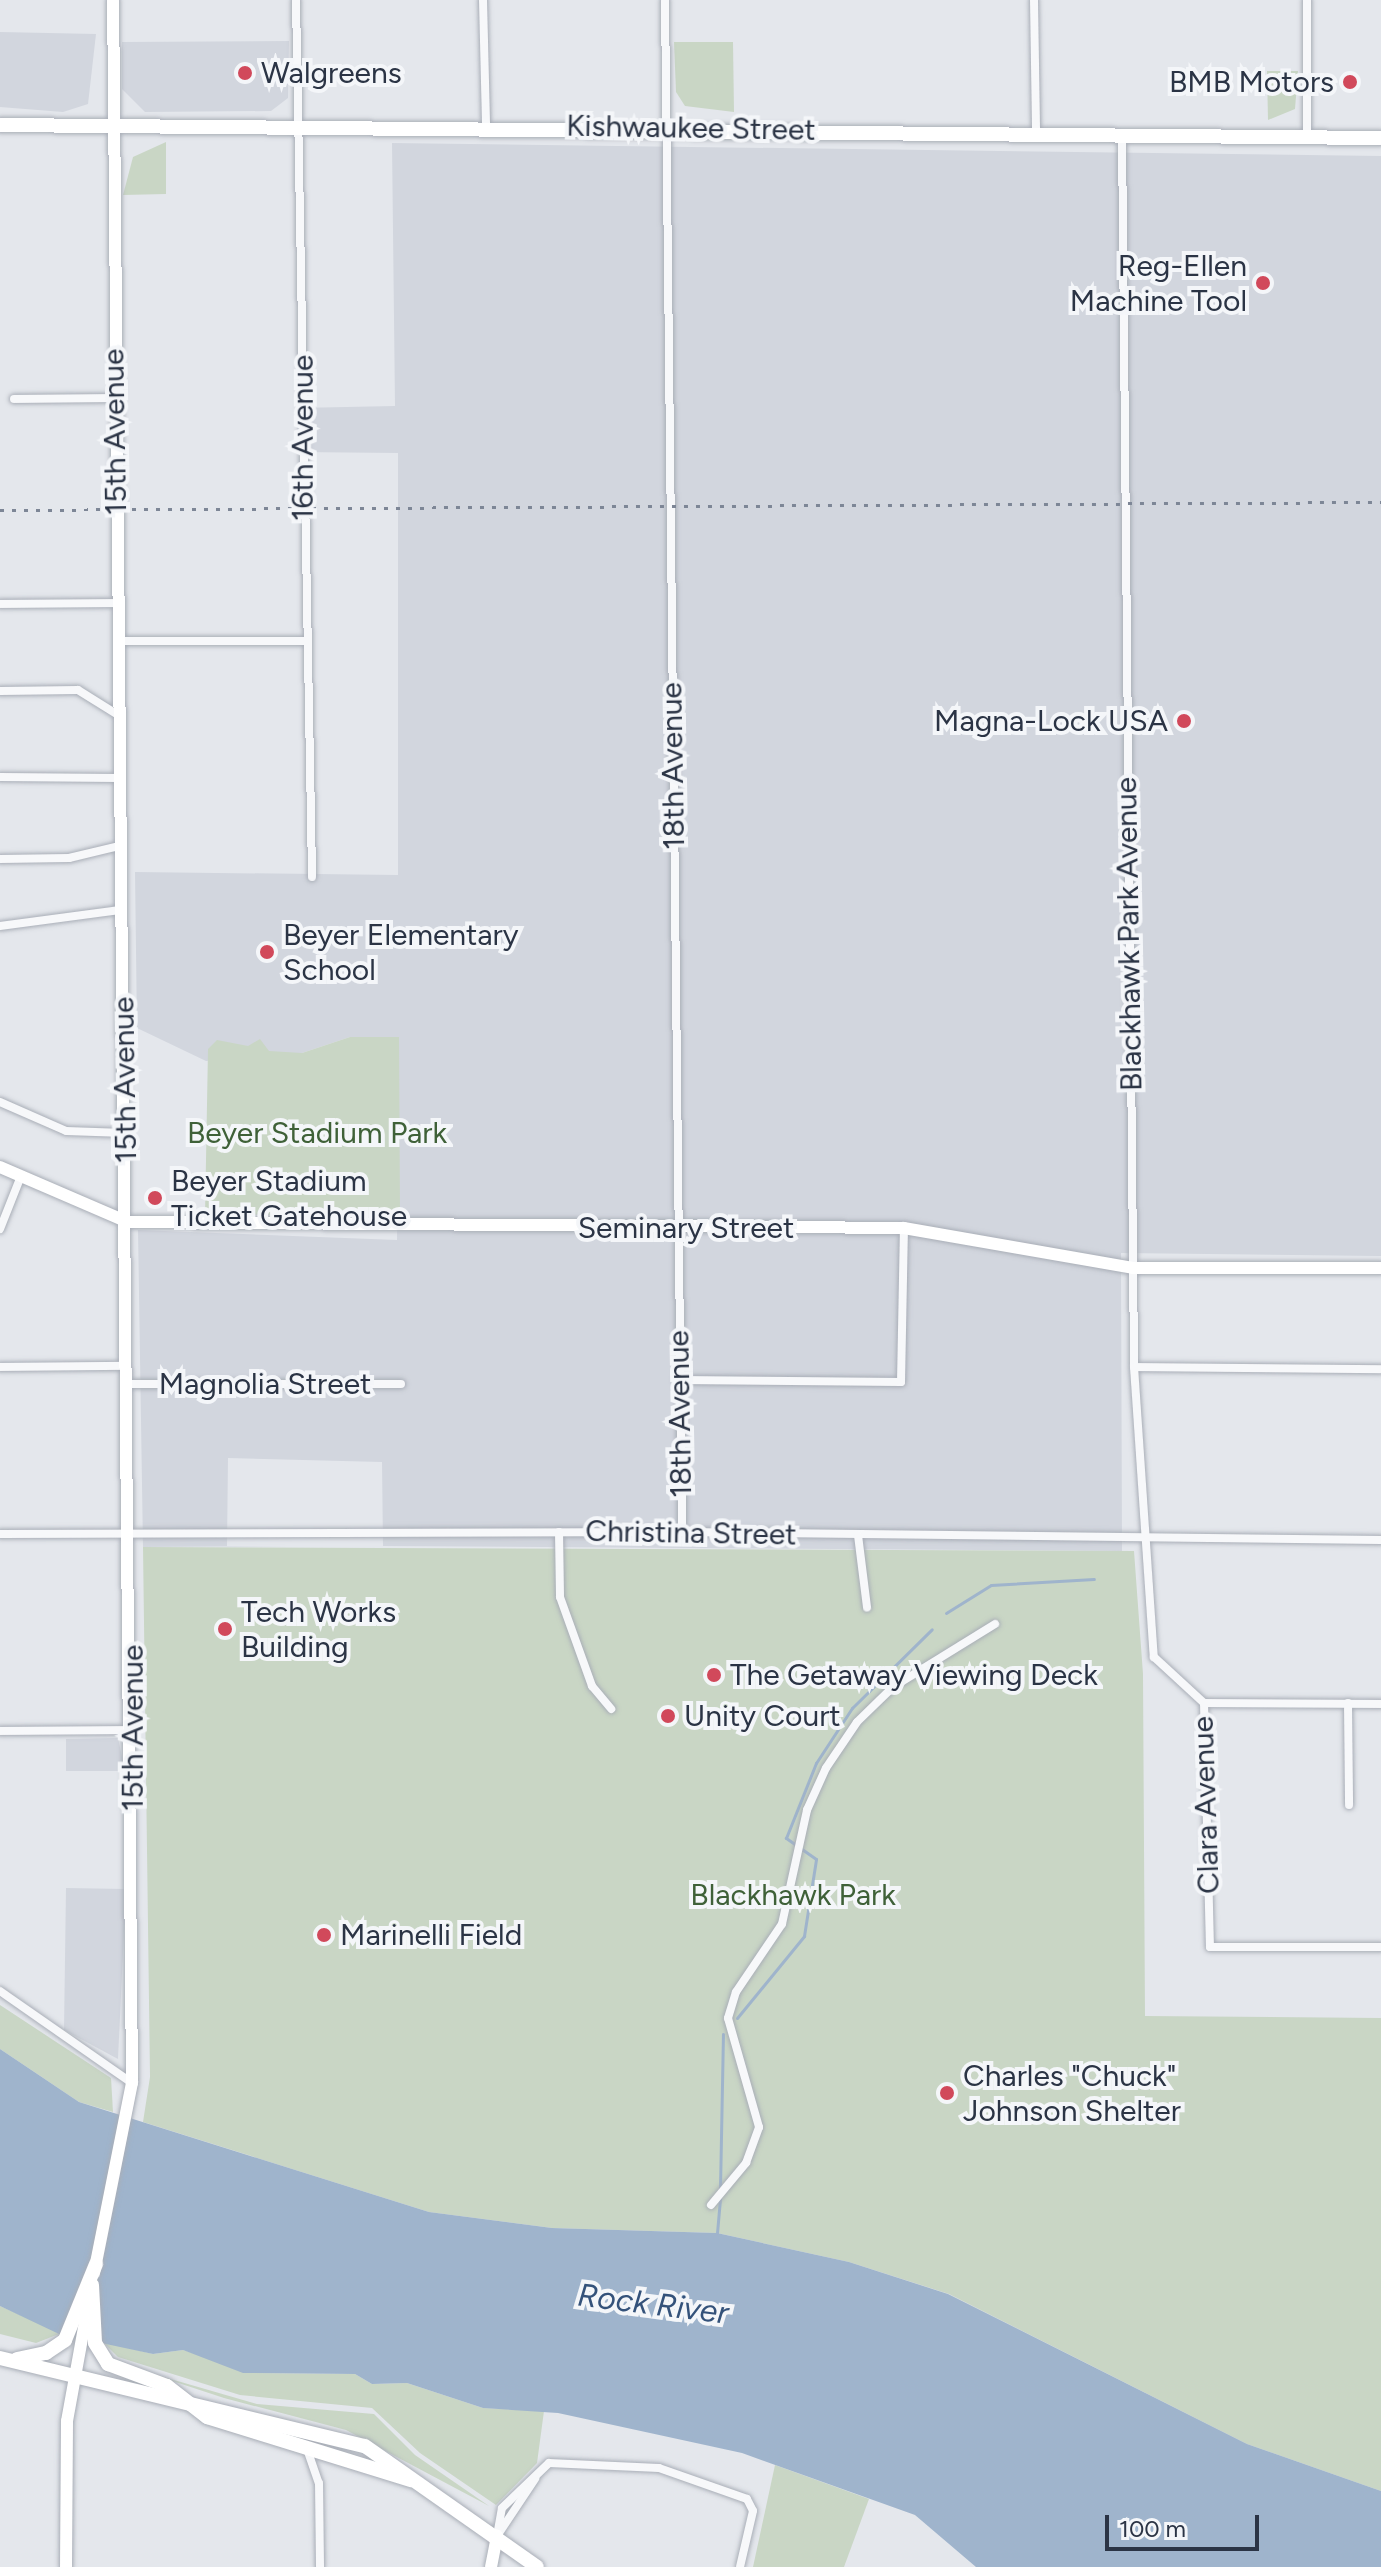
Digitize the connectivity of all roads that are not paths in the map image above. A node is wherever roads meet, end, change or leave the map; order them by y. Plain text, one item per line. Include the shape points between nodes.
1 (113, 0) edge
2 (296, 0) edge
3 (483, 0) edge
4 (665, 0) edge
5 (1034, 0) edge
6 (1307, 0) edge
7 (112, 124) junction
8 (0, 125) edge
9 (301, 125) junction
10 (486, 126) junction
11 (666, 127) junction
12 (1036, 134) junction
13 (1122, 134) junction
14 (1307, 136) junction
15 (1381, 138) edge
16 (113, 398) junction
17 (14, 399) dead end
18 (117, 603) junction
19 (0, 604) edge
20 (117, 641) junction
21 (305, 641) junction
22 (0, 691) edge
23 (118, 715) junction
24 (0, 777) edge
25 (118, 778) junction
26 (119, 846) junction
27 (0, 859) edge
28 (312, 877) dead end
29 (120, 910) junction
30 (0, 926) edge
31 (0, 1102) edge
32 (127, 1133) junction
33 (0, 1167) edge
34 (21, 1176) junction
35 (128, 1222) junction
36 (678, 1228) junction
37 (904, 1228) junction
38 (0, 1229) edge
39 (1133, 1268) junction
40 (1381, 1268) edge
41 (129, 1366) junction
42 (0, 1367) edge
43 (1134, 1367) junction
44 (1381, 1369) edge
45 (679, 1380) junction
46 (129, 1384) junction
47 (401, 1384) dead end
48 (559, 1532) junction
49 (682, 1532) junction
50 (0, 1534) edge
51 (858, 1535) junction
52 (132, 1536) junction
53 (1381, 1540) edge
54 (1144, 1541) junction
55 (867, 1607) dead end
56 (995, 1624) dead end
57 (1204, 1703) junction
58 (1348, 1703) junction
59 (1381, 1704) edge
60 (611, 1709) dead end
61 (133, 1730) junction
62 (0, 1731) edge
63 (1349, 1805) dead end
64 (1381, 1947) edge
65 (0, 1991) edge
66 (132, 2083) junction
67 (711, 2205) dead end
68 (96, 2264) junction
69 (92, 2285) junction
70 (1, 2358) edge
71 (73, 2377) junction
72 (185, 2405) junction
73 (301, 2442) junction
74 (345, 2456) junction
75 (535, 2478) junction
76 (319, 2483) junction
77 (422, 2484) junction
78 (497, 2536) junction
79 (66, 2567) edge
80 (320, 2567) edge
81 (491, 2567) edge
82 (537, 2567) edge
83 (740, 2567) edge

1 - 7 main road, 15th Avenue
2 - 9 street, 16th Avenue
3 - 10 street
4 - 11 street, 18th Avenue
5 - 12 street
6 - 14 street
7 - 8 main road, Kishwaukee Street
7 - 9 main road, Kishwaukee Street
7 - 16 main road, 15th Avenue
9 - 10 main road, Kishwaukee Street
9 - 21 street, 16th Avenue
10 - 11 main road, Kishwaukee Street
11 - 12 main road, Kishwaukee Street
11 - 36 street, 18th Avenue
12 - 13 main road, Kishwaukee Street
13 - 14 main road, Kishwaukee Street
13 - 39 street, Blackhawk Park Avenue
14 - 15 main road, Kishwaukee Street
16 - 17 street
16 - 18 main road, 15th Avenue
18 - 19 street
18 - 20 main road, 15th Avenue
20 - 21 street
20 - 23 main road, 15th Avenue
21 - 28 street, 16th Avenue
22 - 23 street via 78,690
23 - 25 main road, 15th Avenue
24 - 25 street
25 - 26 main road, 15th Avenue
26 - 27 street via 69,858
26 - 29 main road, 15th Avenue
29 - 30 street
29 - 32 main road, 15th Avenue
31 - 32 street via 66,1131
32 - 35 main road, 15th Avenue
33 - 34 main road, Seminary Street
34 - 35 main road, Seminary Street
34 - 38 street
35 - 36 main road, Seminary Street
35 - 41 main road, 15th Avenue
36 - 37 main road, Seminary Street
36 - 45 street, 18th Avenue
37 - 39 main road, Seminary Street
37 - 45 street via 901,1382
39 - 40 main road, Seminary Street
39 - 43 street, Blackhawk Park Avenue
41 - 42 street, Magnolia Street
41 - 46 main road, 15th Avenue
43 - 44 street
43 - 54 street, Blackhawk Park Avenue
45 - 49 street, 18th Avenue
46 - 47 street, Magnolia Street
46 - 52 main road, 15th Avenue
48 - 49 street, Christina Street
48 - 52 street, Christina Street
48 - 60 street via 560,1597 592,1686
49 - 51 street, Christina Street
50 - 52 street, Christina Street
51 - 54 street, Christina Street
51 - 55 street
52 - 61 main road, 15th Avenue
53 - 54 street, Christina Street
54 - 57 street, Clara Avenue via 1154,1657
56 - 67 street via 893,1687 857,1722 826,1768 807,1810 782,1924 736,1992 728,2018 759,2127 746,2163
57 - 58 street
57 - 64 street, Clara Avenue via 1210,1947
58 - 59 street
58 - 63 street
61 - 62 street
61 - 66 main road, 15th Avenue
65 - 66 street
66 - 68 main road, 15th Avenue
68 - 69 main road, 15th Avenue
68 - 70 main road via 59,2344 36,2356
69 - 71 main road, 15th Avenue
69 - 72 main road via 99,2351 117,2369 167,2386
70 - 71 main road
71 - 72 main road
71 - 79 main road, 15th Avenue
72 - 73 main road
72 - 77 main road via 344,2438
73 - 74 main road
73 - 76 street
74 - 76 street via 329,2461
74 - 77 main road
75 - 78 street
75 - 78 street via 502,2508
75 - 83 street via 558,2460 659,2468 736,2490 753,2511
76 - 80 street
77 - 78 main road
78 - 81 main road
78 - 82 main road

